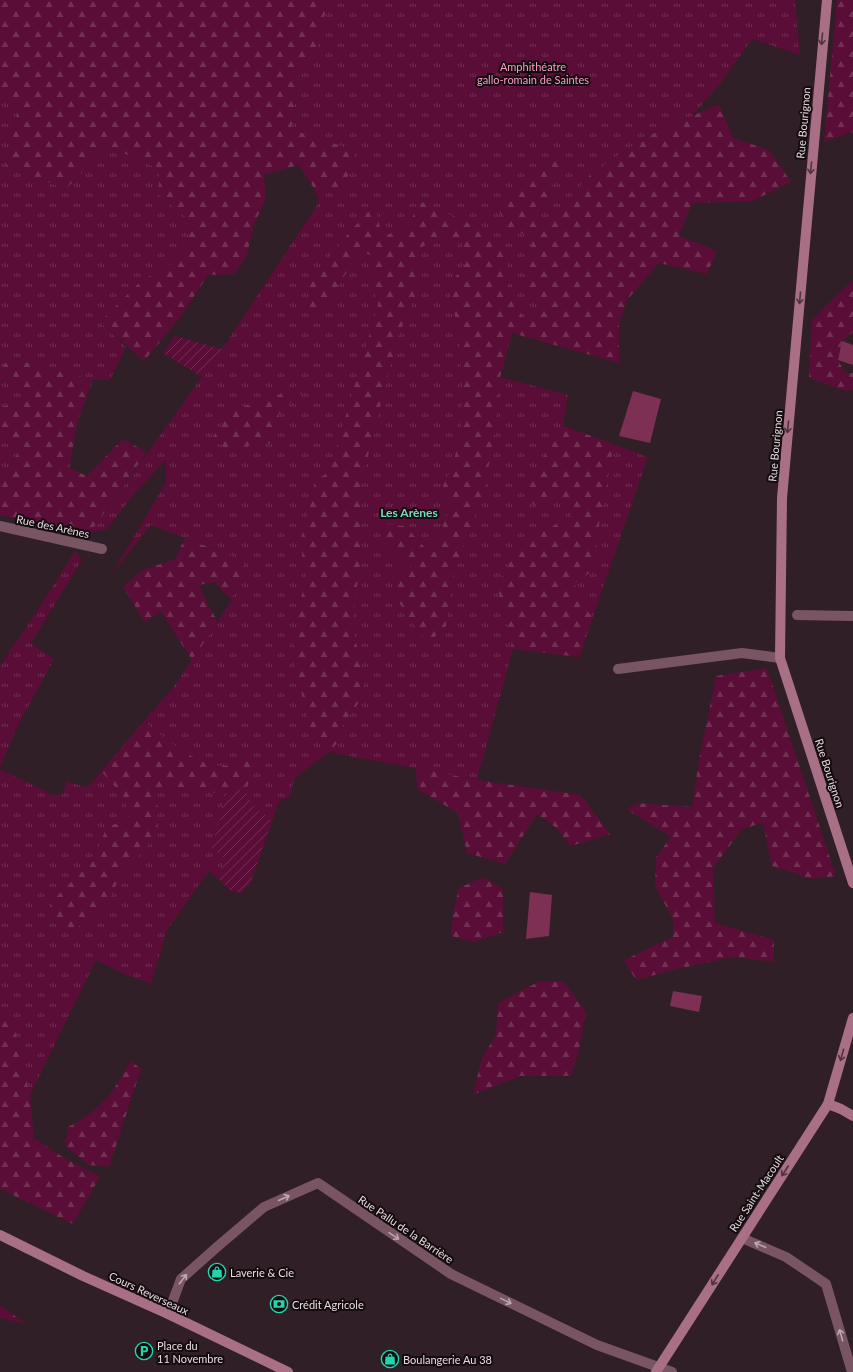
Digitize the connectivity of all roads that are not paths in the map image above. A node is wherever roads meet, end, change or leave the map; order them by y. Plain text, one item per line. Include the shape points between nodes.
1 (827, 0) edge
2 (0, 526) edge
3 (102, 548) dead end
4 (797, 615) dead end
5 (853, 616) edge
6 (780, 658) junction
7 (618, 670) dead end
8 (853, 883) edge
9 (853, 1018) edge
10 (828, 1104) junction
11 (853, 1116) edge
12 (0, 1235) edge
13 (742, 1238) junction
14 (168, 1314) junction
15 (272, 1369) edge
16 (658, 1370) edge
17 (288, 1372) edge
18 (672, 1372) edge
19 (852, 1372) edge

1 -> 6 street, Rue Bourignon via 782,498
2 - 3 street, Rue des Arènes
4 - 5 street
6 - 7 street via 742,653
6 - 8 street, Rue Bourignon
9 -> 10 street, Rue Saint-Macoult
10 - 11 street
10 -> 13 street, Rue Saint-Macoult
12 - 14 street, Cours Reverseaux
13 -> 16 street, Rue Saint-Macoult
19 -> 13 street via 826,1284 786,1257
14 - 15 street, Cours Reverseaux
14 -> 16 street, Rue Pallu de la Barrière via 181,1279 217,1246 264,1207 318,1183 451,1274 598,1345
15 - 17 street, Cours Reverseaux
16 - 18 street, Rue Pallu de la Barrière

